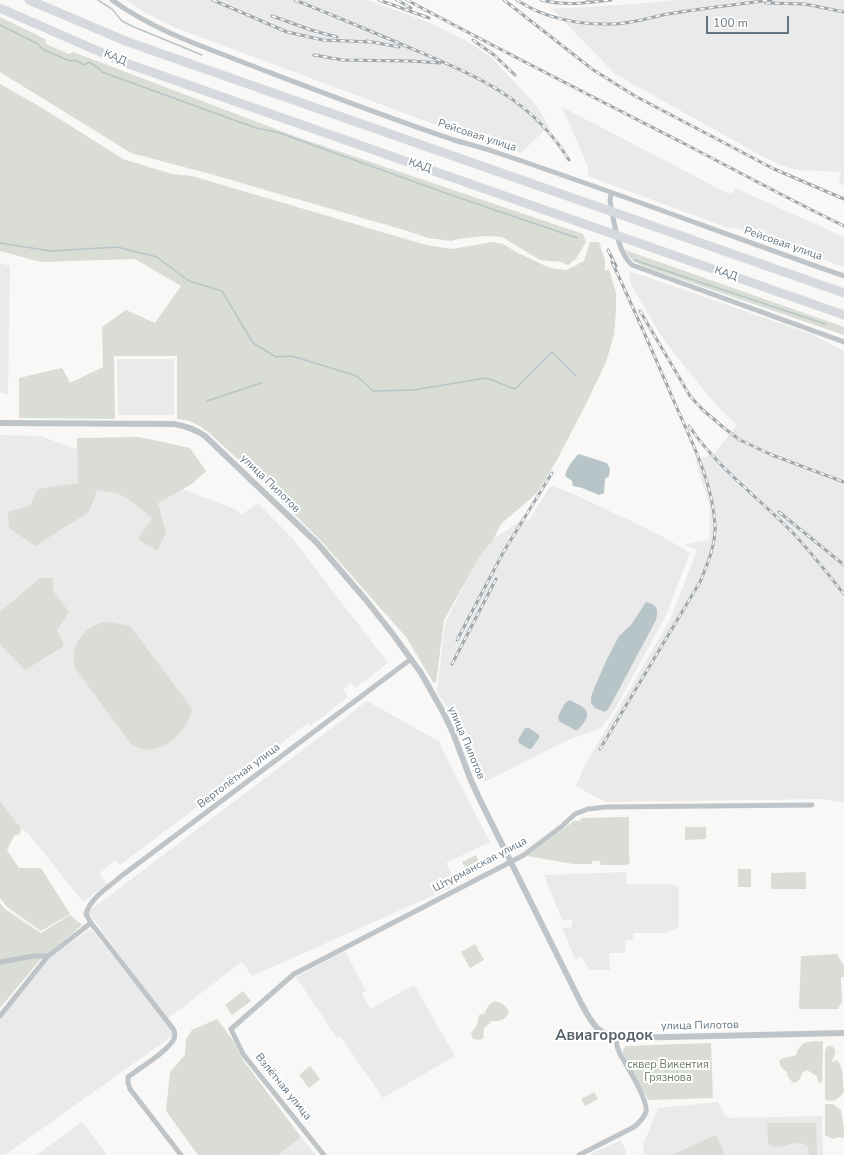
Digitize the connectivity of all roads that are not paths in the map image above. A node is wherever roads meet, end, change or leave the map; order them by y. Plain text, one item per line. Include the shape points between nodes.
1 (29, 0) edge
2 (112, 0) edge
3 (0, 8) edge
4 (611, 193) junction
5 (844, 276) edge
6 (844, 293) edge
7 (844, 316) edge
8 (844, 342) edge
9 (0, 423) edge
10 (411, 659) junction
11 (812, 805) dead end
12 (511, 862) junction
13 (91, 923) junction
14 (48, 956) junction
15 (0, 962) edge
16 (0, 1016) edge
17 (231, 1029) joint
18 (844, 1033) edge
19 (616, 1037) junction
20 (180, 1155) edge
21 (324, 1155) edge
22 (579, 1155) edge

1 - 6 highway, КАД via 128,42
2 - 4 street, Рейсовая улица via 131,14 163,31 363,108 456,141 586,182
3 - 7 highway, КАД via 123,62
4 - 5 street, Рейсовая улица
4 - 8 street via 610,201 622,252 632,265
9 - 10 street, улица Пилотов via 174,424 197,430 252,479 318,544 366,600
10 - 12 street, улица Пилотов via 427,683 453,733 470,778
10 - 13 street, Вертолётная улица via 120,877 92,902 86,914
11 - 12 street, Штурманская улица via 588,809 575,814 535,847
12 - 17 street, Штурманская улица via 294,974
12 - 19 street, улица Пилотов via 592,1022 602,1033
13 - 14 street
13 - 20 street via 174,1030 175,1035 167,1048 128,1077 128,1083
14 - 15 street
14 - 16 street
17 - 21 street, Взлётная улица via 243,1054
18 - 19 street, улица Пилотов
19 - 22 street via 620,1054 645,1102 646,1112 634,1127

